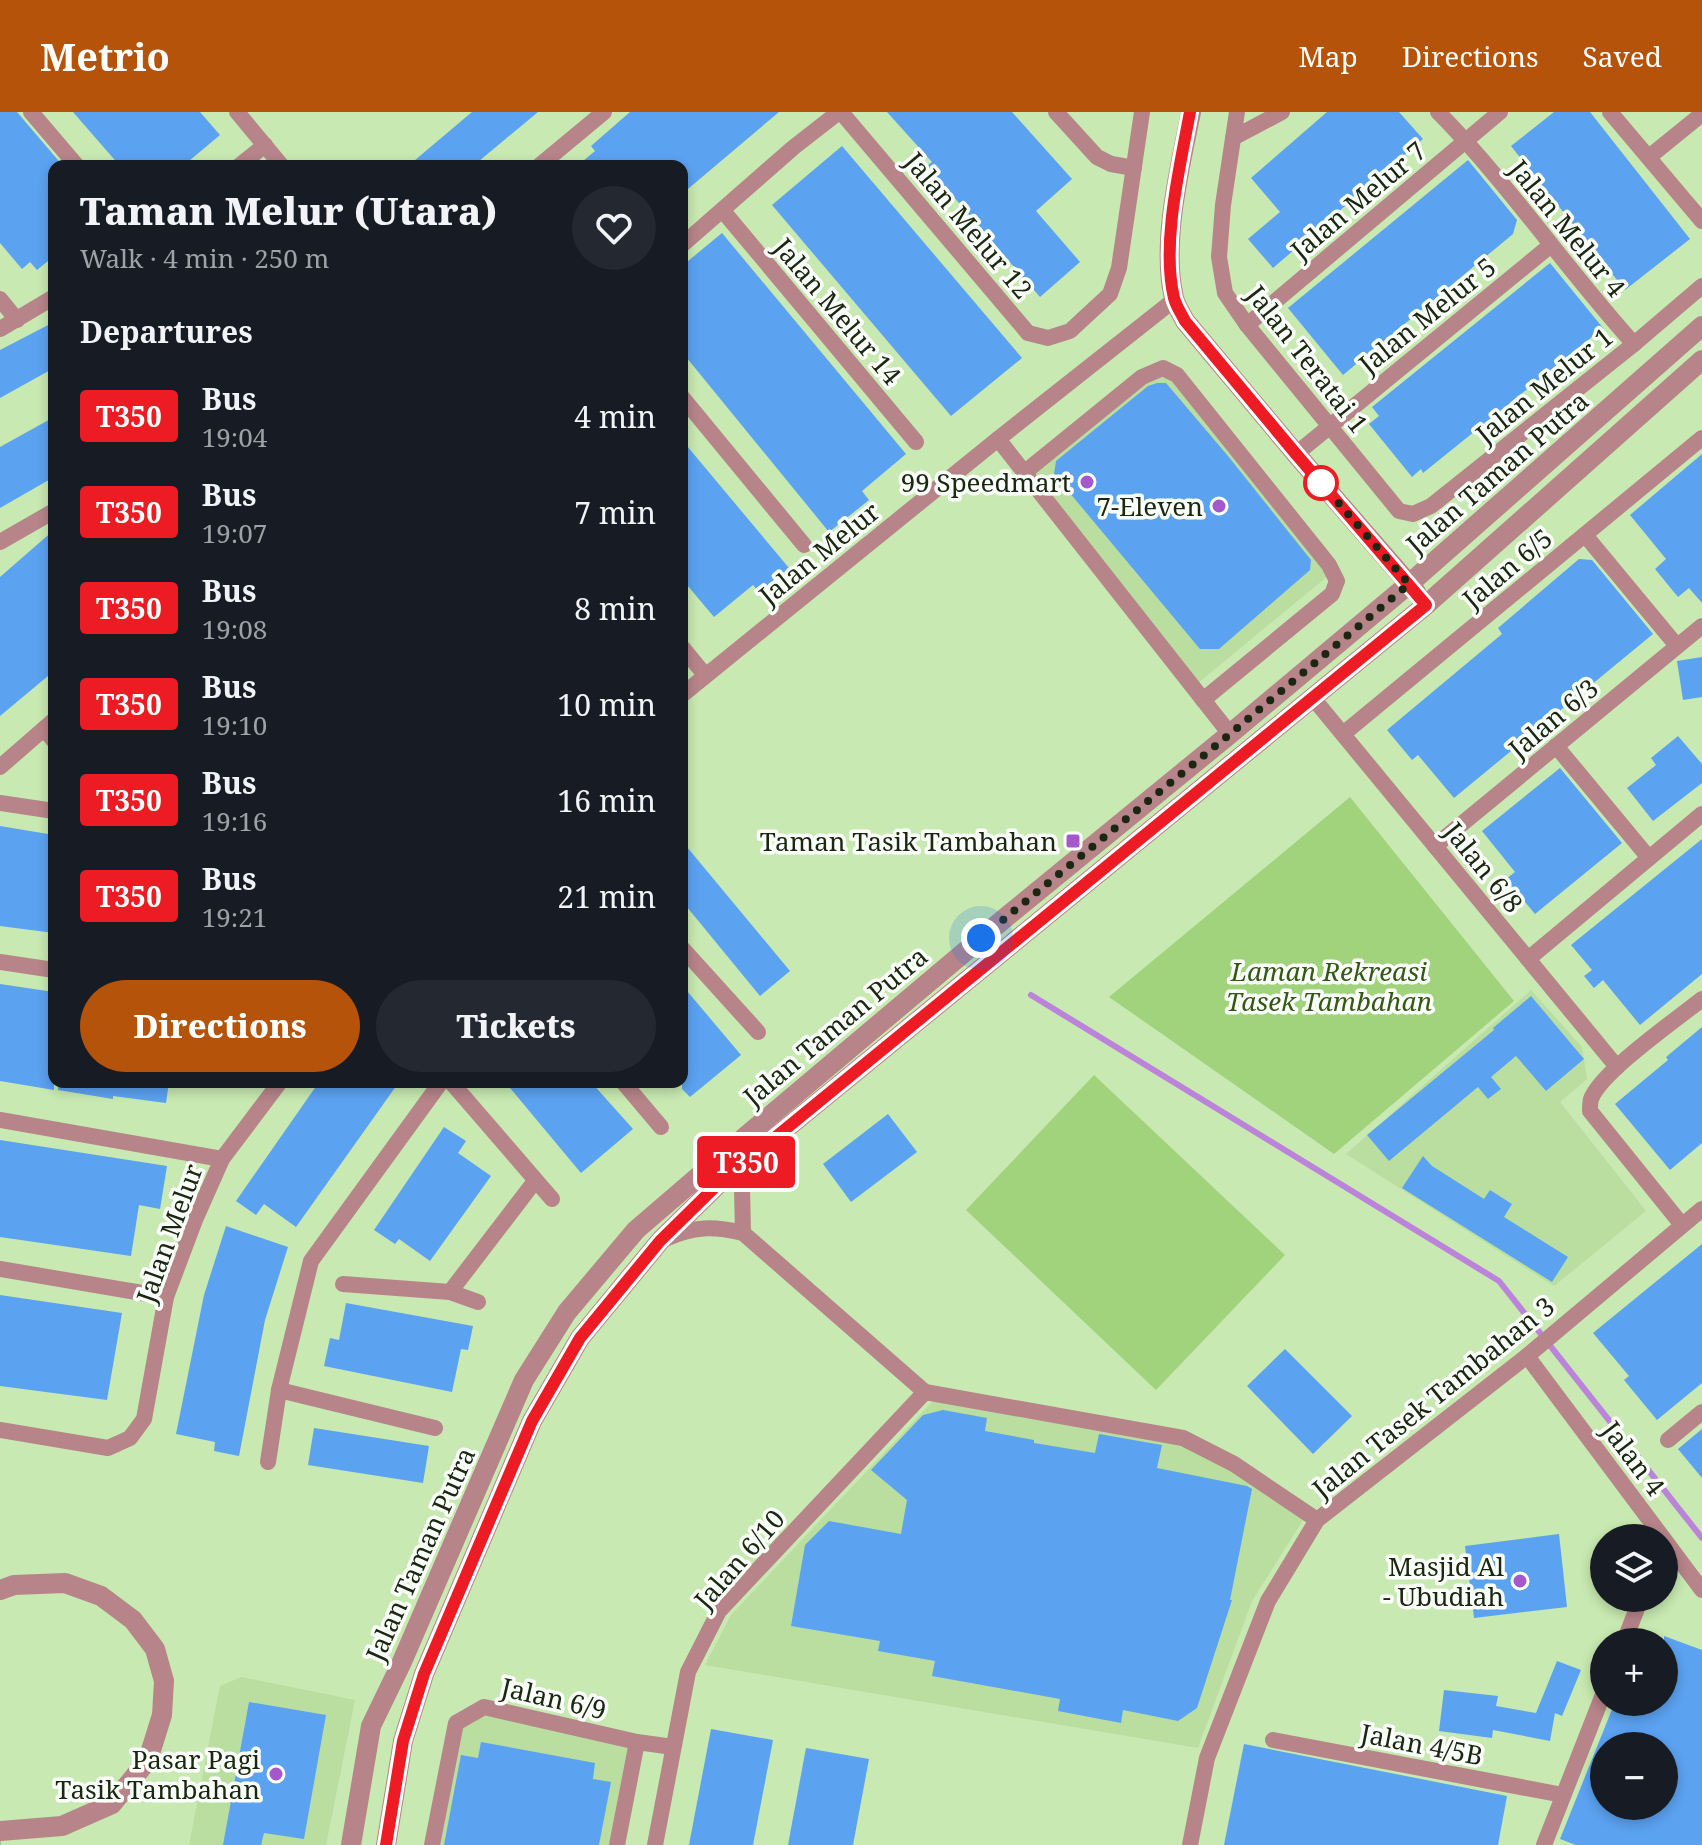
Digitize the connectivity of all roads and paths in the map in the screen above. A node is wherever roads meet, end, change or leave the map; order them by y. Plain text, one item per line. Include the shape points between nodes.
1 (31, 112) edge
2 (237, 112) edge
3 (604, 112) edge
4 (840, 112) edge
5 (1056, 112) edge
6 (1142, 112) edge
7 (1191, 112) edge
8 (1237, 112) edge
9 (1282, 112) edge
10 (1438, 112) edge
11 (1500, 112) edge
12 (1610, 112) edge
13 (1702, 114) edge
14 (1233, 138) junction
15 (1466, 140) junction
16 (265, 145) junction
17 (1649, 157) junction
18 (72, 160) edge
19 (246, 160) edge
20 (277, 160) edge
21 (546, 160) edge
22 (1134, 168) junction
23 (723, 211) junction
24 (1702, 221) edge
25 (688, 240) edge
26 (1551, 245) junction
27 (1702, 286) edge
28 (0, 299) edge
29 (1174, 300) junction
30 (48, 301) edge
31 (17, 320) junction
32 (1247, 325) junction
33 (1702, 326) edge
34 (0, 329) edge
35 (1634, 344) junction
36 (1702, 360) edge
37 (688, 404) edge
38 (1329, 426) junction
39 (1702, 438) edge
40 (998, 439) junction
41 (916, 442) dead end
42 (1296, 454) junction
43 (1025, 472) junction
44 (48, 514) edge
45 (1413, 514) joint
46 (1585, 535) junction
47 (0, 542) edge
48 (804, 545) dead end
49 (1409, 584) junction
50 (1426, 605) junction
51 (1702, 626) edge
52 (1677, 646) junction
53 (688, 654) edge
54 (705, 675) junction
55 (688, 690) edge
56 (1313, 698) junction
57 (1203, 700) junction
58 (48, 732) edge
59 (1230, 734) junction
60 (1343, 734) junction
61 (1556, 746) junction
62 (0, 767) edge
63 (0, 803) edge
64 (48, 810) edge
65 (1702, 814) edge
66 (1435, 846) junction
67 (1649, 858) junction
68 (1005, 918) junction
69 (1021, 937) junction
70 (688, 955) edge
71 (1528, 959) junction
72 (0, 962) edge
73 (48, 969) edge
74 (1702, 999) edge
75 (758, 1032) dead end
76 (1617, 1067) junction
77 (275, 1088) edge
78 (437, 1088) edge
79 (456, 1088) edge
80 (628, 1088) edge
81 (0, 1120) edge
82 (661, 1127) dead end
83 (756, 1154) junction
84 (222, 1159) junction
85 (535, 1181) junction
86 (552, 1199) dead end
87 (1702, 1209) edge
88 (1682, 1225) junction
89 (743, 1233) junction
90 (660, 1241) junction
91 (0, 1269) edge
92 (343, 1284) dead end
93 (450, 1292) junction
94 (166, 1297) junction
95 (478, 1302) dead end
96 (1533, 1350) junction
97 (279, 1390) junction
98 (925, 1392) junction
99 (1702, 1412) edge
100 (435, 1428) dead end
101 (0, 1430) edge
102 (1668, 1440) dead end
103 (268, 1462) dead end
104 (1317, 1520) junction
105 (1653, 1524) edge
106 (1678, 1558) edge
107 (0, 1590) edge
108 (1702, 1590) edge
109 (1594, 1716) edge
110 (1273, 1740) dead end
111 (403, 1741) junction
112 (637, 1742) junction
113 (673, 1747) junction
114 (1563, 1795) junction
115 (0, 1831) edge
116 (351, 1845) edge
117 (373, 1845) edge
118 (386, 1845) edge
119 (432, 1845) edge
120 (617, 1845) edge
121 (655, 1845) edge
122 (1190, 1845) edge
123 (1544, 1845) edge

1 - 18 street
2 - 16 street
3 - 21 street
4 - 22 street, Jalan Melur 12 via 1028,333 1048,338 1070,331 1110,294
4 - 23 street
5 - 22 street via 1097,157
6 - 22 street
7 - 29 street via 1174,200
8 - 14 street, Jalan Teratai 1
9 - 14 street
10 - 15 street, Jalan Melur 4
11 - 15 street, Jalan Melur 7
12 - 17 street
13 - 17 street
14 - 32 street, Jalan Teratai 1 via 1219,257 1225,293
15 - 26 street, Jalan Melur 4
15 - 32 street, Jalan Melur 7
16 - 19 street
16 - 20 street
17 - 24 street
23 - 25 street
23 - 41 street, Jalan Melur 14
26 - 35 street, Jalan Melur 4
26 - 38 street, Jalan Melur 5
27 - 35 street, Jalan Melur 1
28 - 31 street
29 - 40 street, Jalan Melur
29 - 42 street via 1185,321
30 - 31 street
31 - 34 street
32 - 38 street, Jalan Teratai 1
33 - 49 street, Jalan Taman Putra
35 - 45 street, Jalan Melur 1 via 1431,506
36 - 50 street, Jalan Taman Putra
37 - 48 street
38 - 42 street, Jalan Melur 5
38 - 45 street, Jalan Teratai 1 via 1399,511
39 - 46 street, Jalan 6/5
40 - 43 street
40 - 54 street, Jalan Melur
42 - 49 street
43 - 57 street
43 - 57 street via 1142,377 1163,368 1177,375 1329,565 1337,581 1332,594
44 - 47 street
46 - 52 street
46 - 60 street, Jalan 6/5
49 - 50 street
49 - 59 street, Jalan Taman Putra
50 - 56 street, Jalan Taman Putra
51 - 52 street, Jalan 6/3
52 - 61 street, Jalan 6/3
53 - 54 street
54 - 55 street, Jalan Melur
56 - 60 street, Jalan 6/8
56 - 69 street, Jalan Taman Putra
57 - 59 street
58 - 62 street
59 - 68 street, Jalan Taman Putra
60 - 66 street, Jalan 6/8
61 - 66 street, Jalan 6/3
61 - 67 street
63 - 64 street
65 - 67 street
66 - 71 street, Jalan 6/8
67 - 71 street
68 - 69 street
68 - 116 street, Jalan Taman Putra via 636,1230 567,1312 524,1380 371,1726
69 - 83 street, Jalan Taman Putra
70 - 75 street
71 - 76 street, Jalan 6/8
72 - 73 street
74 - 76 street
76 - 88 street via 1590,1100 1590,1111
77 - 84 street, Jalan Melur
78 - 97 street via 311,1261
79 - 85 street
80 - 82 street
81 - 84 street
83 - 89 street via 742,1188
83 - 90 street, Jalan Taman Putra
84 - 94 street, Jalan Melur
85 - 86 street
85 - 93 street
87 - 88 street, Jalan Tasek Tambahan 3
88 - 96 street, Jalan Tasek Tambahan 3
89 - 90 street via 700,1227
89 - 98 street
90 - 111 street, Jalan Taman Putra via 580,1338 532,1421 424,1674
91 - 94 street
92 - 93 street
93 - 95 street
94 - 101 street, Jalan Melur via 144,1419 130,1438 108,1448
96 - 104 street, Jalan Tasek Tambahan 3
96 - 105 street, Jalan 4
97 - 100 street
97 - 103 street
98 - 104 street via 1183,1438 1234,1464
98 - 113 street, Jalan 6/10 via 719,1611 688,1672
99 - 102 street
104 - 122 street, Jalan Tasek Tambahan 3 via 1268,1601 1207,1758
106 - 108 street, Jalan 4
107 - 115 street via 65,1583 101,1596 133,1620 155,1649 164,1681 162,1715 148,1760 112,1804 62,1826
109 - 114 street
110 - 114 street, Jalan 4/5B
111 - 117 street
111 - 118 street, Jalan Taman Putra
112 - 113 street, Jalan 6/9
112 - 119 street, Jalan 6/9 via 484,1707 456,1723
112 - 120 street
113 - 121 street, Jalan 6/10
114 - 123 street

